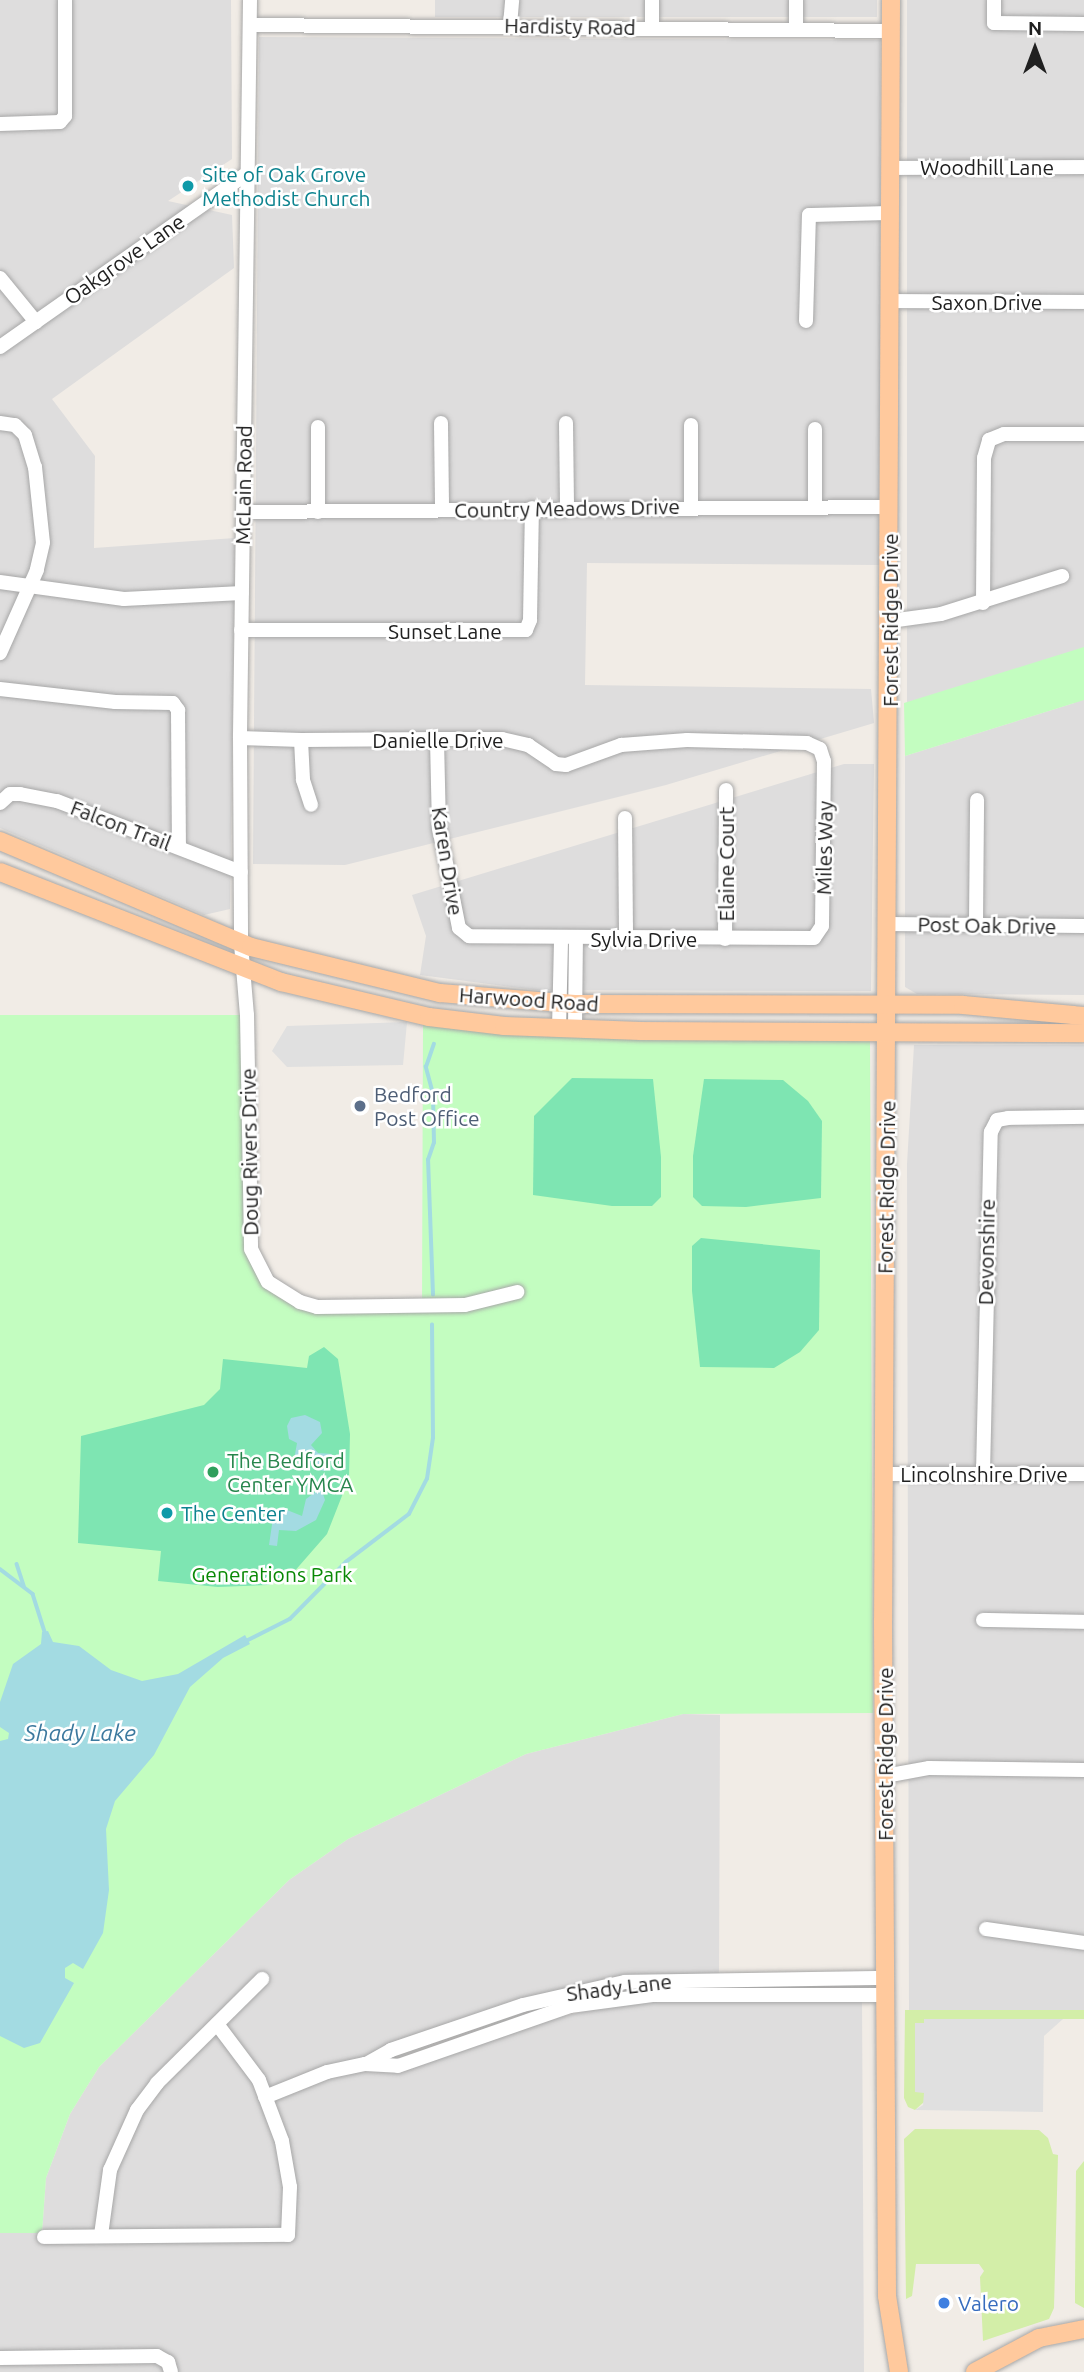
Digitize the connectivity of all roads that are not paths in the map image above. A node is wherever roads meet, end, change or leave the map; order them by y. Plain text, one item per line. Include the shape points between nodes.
1 (65, 0) edge
2 (250, 0) edge
3 (512, 0) edge
4 (652, 0) edge
5 (796, 0) edge
6 (891, 0) edge
7 (994, 0) edge
8 (1084, 24) edge
9 (250, 25) junction
10 (510, 25) junction
11 (652, 27) junction
12 (796, 29) junction
13 (891, 31) junction
14 (0, 124) edge
15 (1084, 167) edge
16 (891, 168) junction
17 (249, 172) junction
18 (891, 213) junction
19 (0, 278) edge
20 (890, 301) junction
21 (1084, 302) edge
22 (806, 321) dead end
23 (36, 322) junction
24 (0, 347) edge
25 (0, 423) edge
26 (441, 423) dead end
27 (566, 423) dead end
28 (691, 425) dead end
29 (318, 428) dead end
30 (815, 429) dead end
31 (1084, 433) edge
32 (815, 505) junction
33 (691, 506) junction
34 (890, 507) junction
35 (532, 508) junction
36 (567, 508) junction
37 (442, 510) junction
38 (243, 512) junction
39 (318, 512) junction
40 (1062, 576) dead end
41 (0, 582) edge
42 (29, 586) junction
43 (242, 593) junction
44 (983, 603) junction
45 (890, 621) junction
46 (241, 630) junction
47 (0, 653) edge
48 (0, 689) edge
49 (240, 738) junction
50 (437, 738) junction
51 (301, 740) junction
52 (824, 761) joint
53 (726, 790) dead end
54 (977, 800) dead end
55 (0, 803) edge
56 (311, 804) dead end
57 (625, 818) dead end
58 (0, 841) edge
59 (179, 847) junction
60 (0, 872) edge
61 (241, 873) junction
62 (889, 924) junction
63 (976, 924) junction
64 (1084, 926) edge
65 (818, 935) joint
66 (469, 936) joint
67 (561, 939) junction
68 (576, 939) junction
69 (626, 939) junction
70 (725, 939) junction
71 (241, 944) junction
72 (244, 969) junction
73 (568, 1004) junction
74 (889, 1004) junction
75 (1084, 1016) edge
76 (567, 1029) junction
77 (888, 1031) junction
78 (1084, 1033) edge
79 (1084, 1117) edge
80 (517, 1293) dead end
81 (884, 1474) junction
82 (982, 1474) junction
83 (1084, 1474) edge
84 (982, 1620) dead end
85 (1084, 1622) edge
86 (1084, 1770) edge
87 (885, 1776) junction
88 (986, 1928) dead end
89 (1084, 1943) edge
90 (262, 1979) dead end
91 (886, 1986) junction
92 (217, 2024) junction
93 (265, 2097) junction
94 (101, 2235) junction
95 (44, 2237) dead end
96 (1084, 2329) edge
97 (0, 2358) edge
98 (57, 2365) edge
99 (170, 2367) edge
100 (899, 2372) edge
101 (975, 2372) edge

1 - 14 street via 65,116 60,122
2 - 9 street, McLain Road
3 - 10 street
4 - 11 street
5 - 12 street
6 - 13 main road, Forest Ridge Drive
7 - 8 street via 995,23
9 - 10 street, Hardisty Road
9 - 17 street, McLain Road
10 - 11 street, Hardisty Road
11 - 12 street, Hardisty Road
12 - 13 street, Hardisty Road
13 - 16 main road, Forest Ridge Drive
15 - 16 street, Woodhill Lane
16 - 18 main road, Forest Ridge Drive
17 - 23 street, Oakgrove Lane
17 - 38 street, McLain Road
18 - 20 main road, Forest Ridge Drive
18 - 22 street via 809,215
19 - 23 street
20 - 21 street, Saxon Drive
20 - 34 main road, Forest Ridge Drive
23 - 24 street, Oakgrove Lane
25 - 42 street via 15,425 25,435 35,467 43,543
26 - 37 street
27 - 36 street
28 - 33 street
29 - 39 street
30 - 32 street
31 - 44 street via 1004,433 989,440 984,457
32 - 33 street, Country Meadows Drive
32 - 34 street, Country Meadows Drive
33 - 36 street, Country Meadows Drive
34 - 45 main road, Forest Ridge Drive
35 - 36 street, Country Meadows Drive
35 - 37 street, Country Meadows Drive
35 - 46 street, Sunset Lane via 530,620 526,630
37 - 39 street, Country Meadows Drive
38 - 39 street, Country Meadows Drive
38 - 43 street, McLain Road
40 - 44 street
41 - 42 street
42 - 43 street via 124,599
42 - 47 street
43 - 46 street, McLain Road
44 - 45 street
45 - 62 main road, Forest Ridge Drive
46 - 49 street, McLain Road
48 - 59 street via 116,702 173,703 178,710
49 - 51 street, Danielle Drive
49 - 61 street, McLain Road
50 - 51 street, Danielle Drive
50 - 52 street, Danielle Drive via 516,740 556,764 576,762 605,748 687,740 807,743 820,748
50 - 66 street, Karen Drive via 439,828 459,928
51 - 56 street via 303,780
52 - 65 street, Miles Way via 822,926
53 - 70 street, Elaine Court
54 - 63 street
55 - 59 street, Falcon Trail via 10,794 57,801
57 - 69 street
58 - 71 main road, Harwood Road
59 - 61 street, Falcon Trail
60 - 72 main road, Harwood Road
61 - 71 street, McLain Road
62 - 63 street, Post Oak Drive
62 - 74 main road, Forest Ridge Drive
63 - 64 street, Post Oak Drive
65 - 70 street, Sylvia Drive
66 - 67 street, Sylvia Drive
67 - 68 street, Sylvia Drive
67 - 73 street
68 - 69 street, Sylvia Drive
68 - 73 street
69 - 70 street, Sylvia Drive
71 - 72 street, McLain Road
71 - 73 main road, Harwood Road via 440,993
72 - 76 main road, Harwood Road via 334,997 404,1012
72 - 80 street, Doug Rivers Drive via 248,1226 251,1249 268,1282 300,1302 329,1307 465,1305
73 - 74 main road, Harwood Road
73 - 76 street
74 - 75 main road, Harwood Road via 963,1005
74 - 77 main road, Forest Ridge Drive
76 - 77 main road, Harwood Road
77 - 78 main road, Harwood Road
77 - 81 main road, Forest Ridge Drive
79 - 82 street, Devonshire via 1008,1118 997,1120 991,1132
81 - 82 street, Lincolnshire Drive
81 - 87 main road, Forest Ridge Drive
82 - 83 street, Lincolnshire Drive
84 - 85 street
86 - 87 street via 929,1768
87 - 91 main road, Forest Ridge Drive
88 - 89 street
90 - 92 street
91 - 93 street, Shady Lane via 625,1982 523,2004
91 - 100 main road, Forest Ridge Drive via 887,2310
92 - 93 street via 259,2080
92 - 94 street via 157,2083 130,2122 105,2187
93 - 94 street via 282,2141 290,2187 288,2235
94 - 95 street
96 - 101 main road via 1038,2338
97 - 98 street
98 - 99 street via 157,2356

